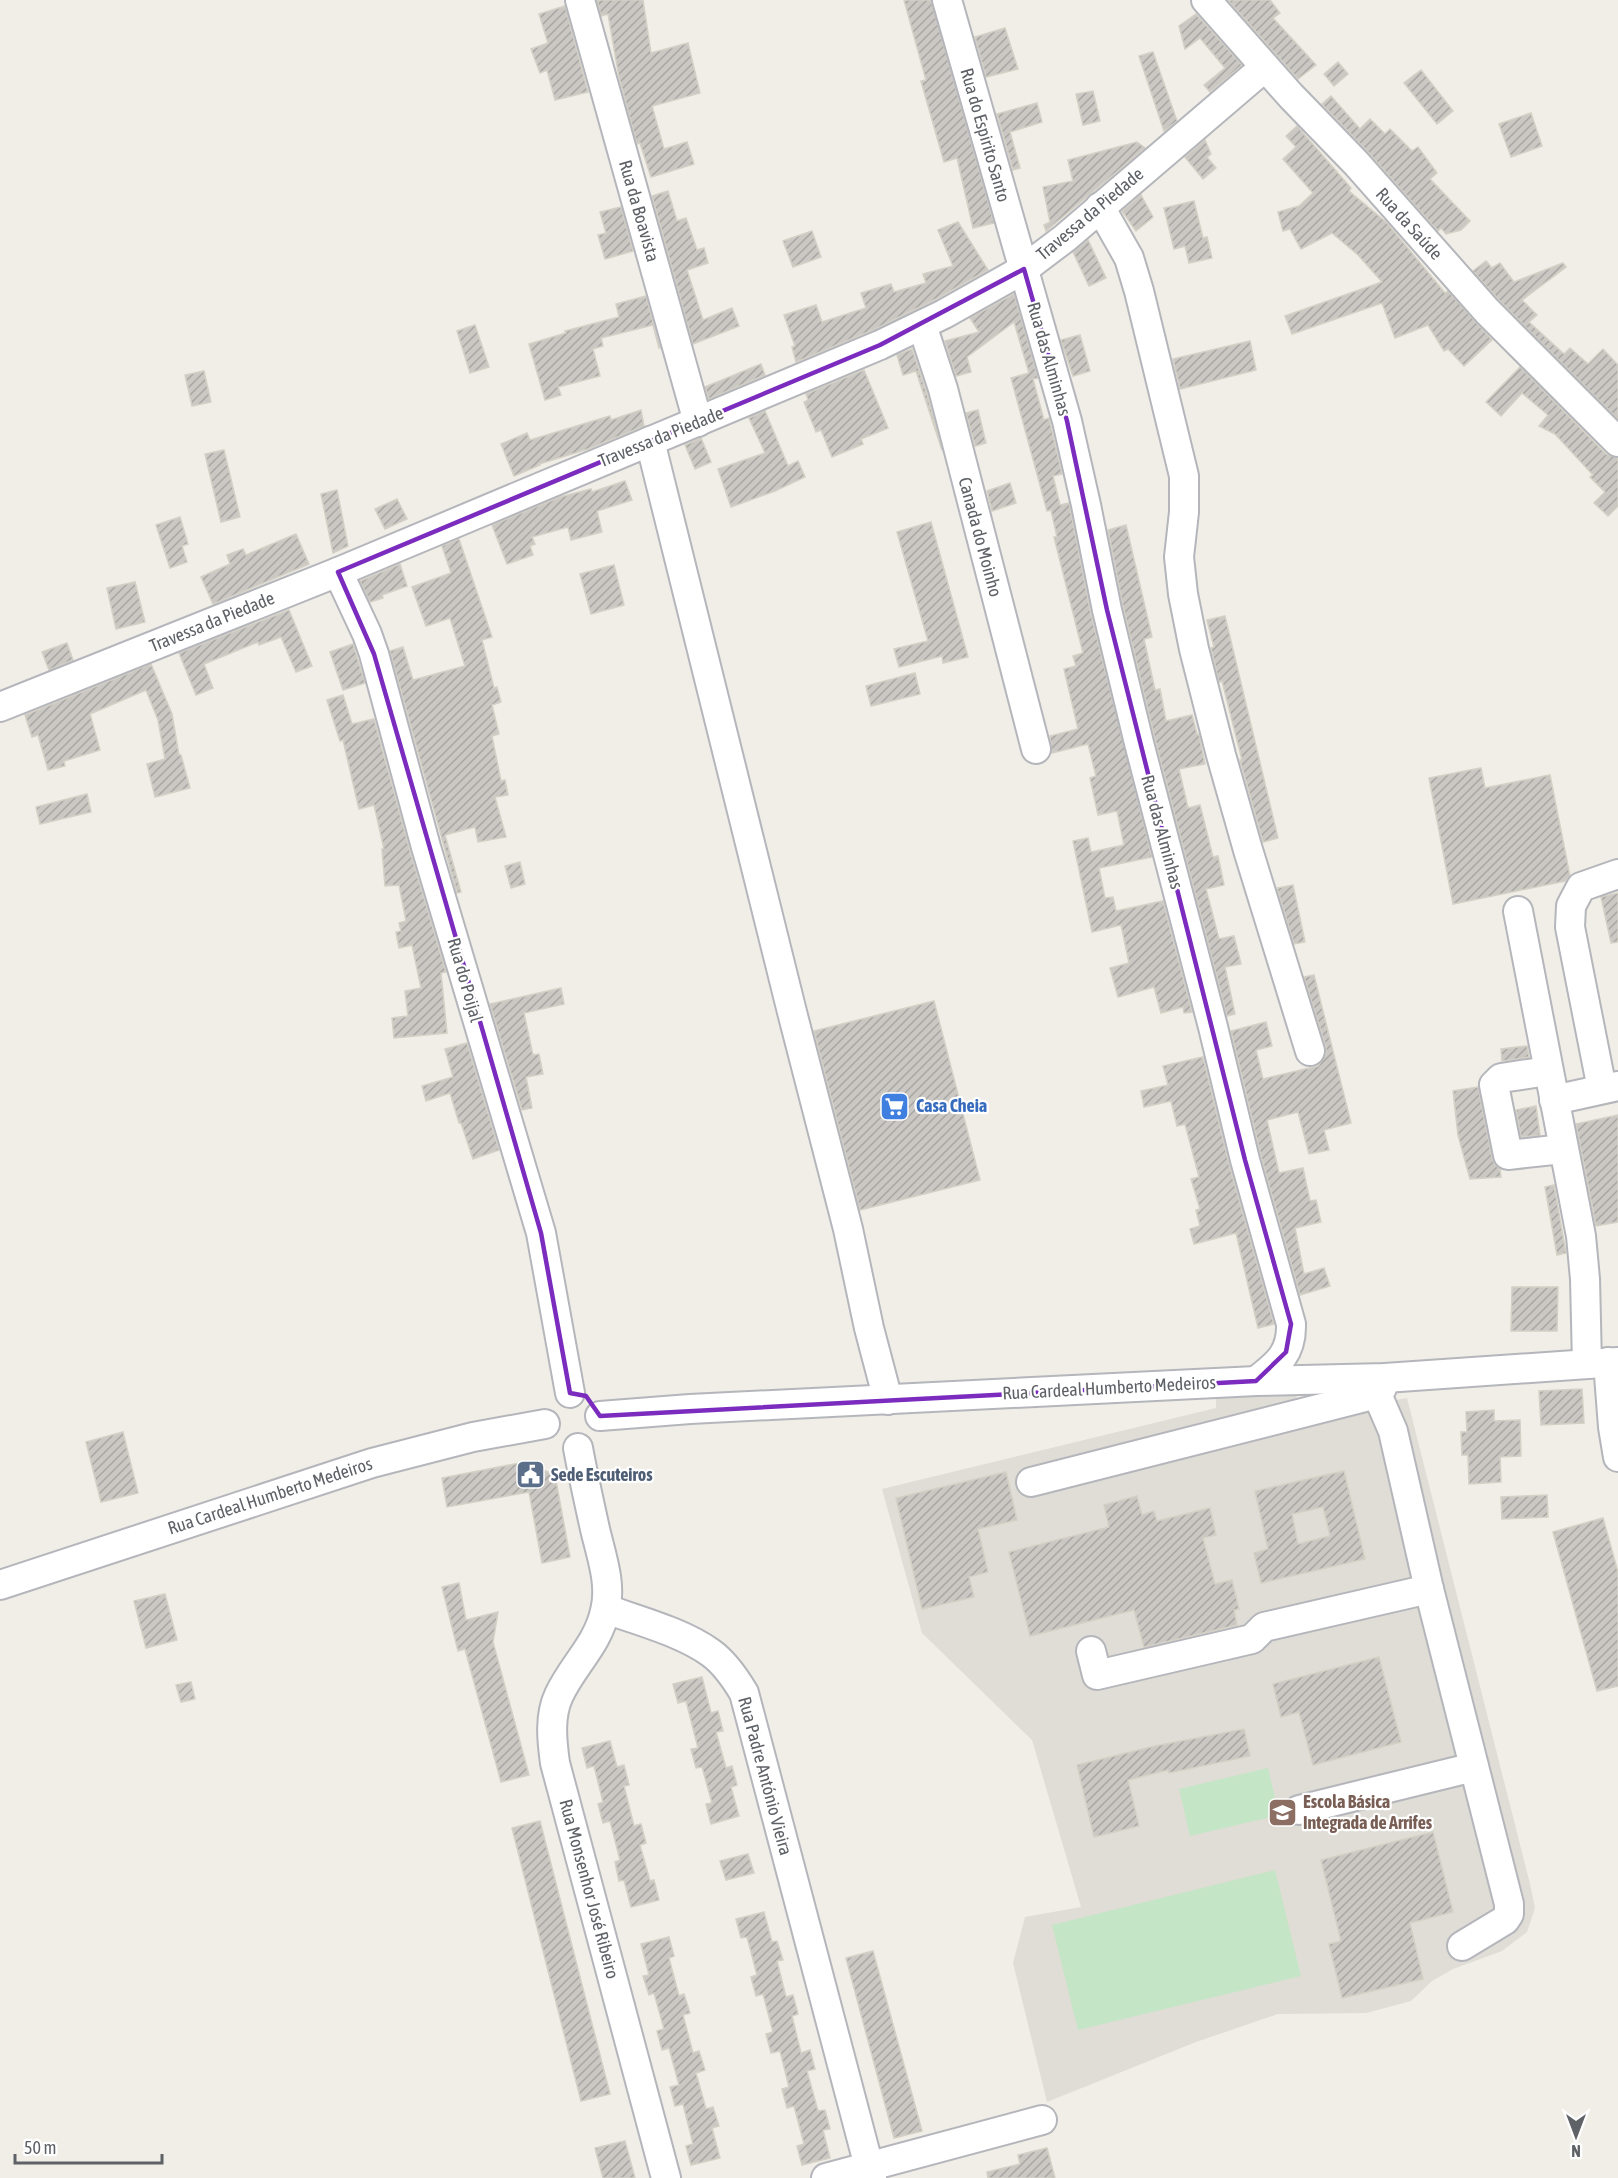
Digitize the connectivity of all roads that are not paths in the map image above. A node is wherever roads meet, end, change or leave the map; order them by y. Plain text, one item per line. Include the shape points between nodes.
1 (580, 0) edge
2 (947, 0) edge
3 (1206, 0) edge
4 (1265, 67) junction
5 (1100, 207) junction
6 (1024, 269) junction
7 (922, 325) junction
8 (698, 422) junction
9 (650, 441) junction
10 (1618, 442) edge
11 (338, 572) junction
12 (0, 707) edge
13 (1036, 749) dead end
14 (1618, 874) edge
15 (1518, 910) dead end
16 (1310, 1051) dead end
17 (1548, 1071) junction
18 (1610, 1088) edge
19 (1554, 1100) junction
20 (1563, 1149) junction
21 (1604, 1363) edge
22 (1315, 1378) junction
23 (1257, 1381) junction
24 (1381, 1386) junction
25 (570, 1393) junction
26 (888, 1400) junction
27 (1325, 1406) junction
28 (600, 1416) junction
29 (544, 1424) junction
30 (578, 1448) junction
31 (1618, 1457) edge
32 (1031, 1482) dead end
33 (0, 1585) edge
34 (1429, 1589) junction
35 (606, 1609) junction
36 (1091, 1651) dead end
37 (1474, 1767) junction
38 (1299, 1810) dead end
39 (1462, 1946) dead end
40 (1042, 2120) dead end
41 (870, 2172) edge
42 (666, 2178) edge
43 (826, 2178) edge

1 - 8 street, Rua da Boavista
2 - 6 street, Rua do Espirito Santo
3 - 4 street, Rua da Saúde
4 - 5 street, Travessa da Piedade
4 - 10 street, Rua da Saúde via 1487,311
5 - 6 street, Travessa da Piedade
5 - 16 street via 1130,258 1139,291 1184,476 1179,557 1194,649 1236,808
6 - 7 street, Travessa da Piedade
6 - 23 street, Rua das Alminhas via 1066,421 1107,610 1245,1160 1291,1324 1286,1352
7 - 8 street, Travessa da Piedade
7 - 13 street, Canada do Moinho via 943,389
8 - 9 street, Travessa da Piedade
9 - 11 street, Travessa da Piedade
9 - 26 street
11 - 12 street, Travessa da Piedade
11 - 25 street, Rua do Poijal via 374,654 426,847 541,1233
14 - 18 street via 1581,887 1571,906 1570,927
15 - 17 street
17 - 19 street
17 - 20 street via 1501,1078 1494,1085 1508,1155
18 - 19 street
19 - 20 street
20 - 21 street
21 - 24 street, Rua Cardeal Humberto Medeiros
21 - 31 street
22 - 23 street, Rua Cardeal Humberto Medeiros
22 - 24 street, Rua Cardeal Humberto Medeiros
22 - 27 street
23 - 26 street, Rua Cardeal Humberto Medeiros
24 - 27 street
24 - 34 street
25 - 28 street via 593,1401
25 - 29 street via 551,1403
26 - 28 street, Rua Cardeal Humberto Medeiros
27 - 32 street
28 - 30 street via 596,1437
29 - 30 street via 556,1443
29 - 33 street, Rua Cardeal Humberto Medeiros via 473,1437 372,1463
30 - 35 street via 606,1577
34 - 36 street via 1264,1626 1252,1639 1097,1675
34 - 37 street
35 - 41 street, Rua Padre António Vieira via 689,1640 712,1653 744,1693
35 - 42 street, Rua Monsenhor José Ribeiro via 594,1643 558,1695 552,1734 555,1763
37 - 38 street
37 - 39 street via 1509,1914
40 - 41 street
41 - 43 street

